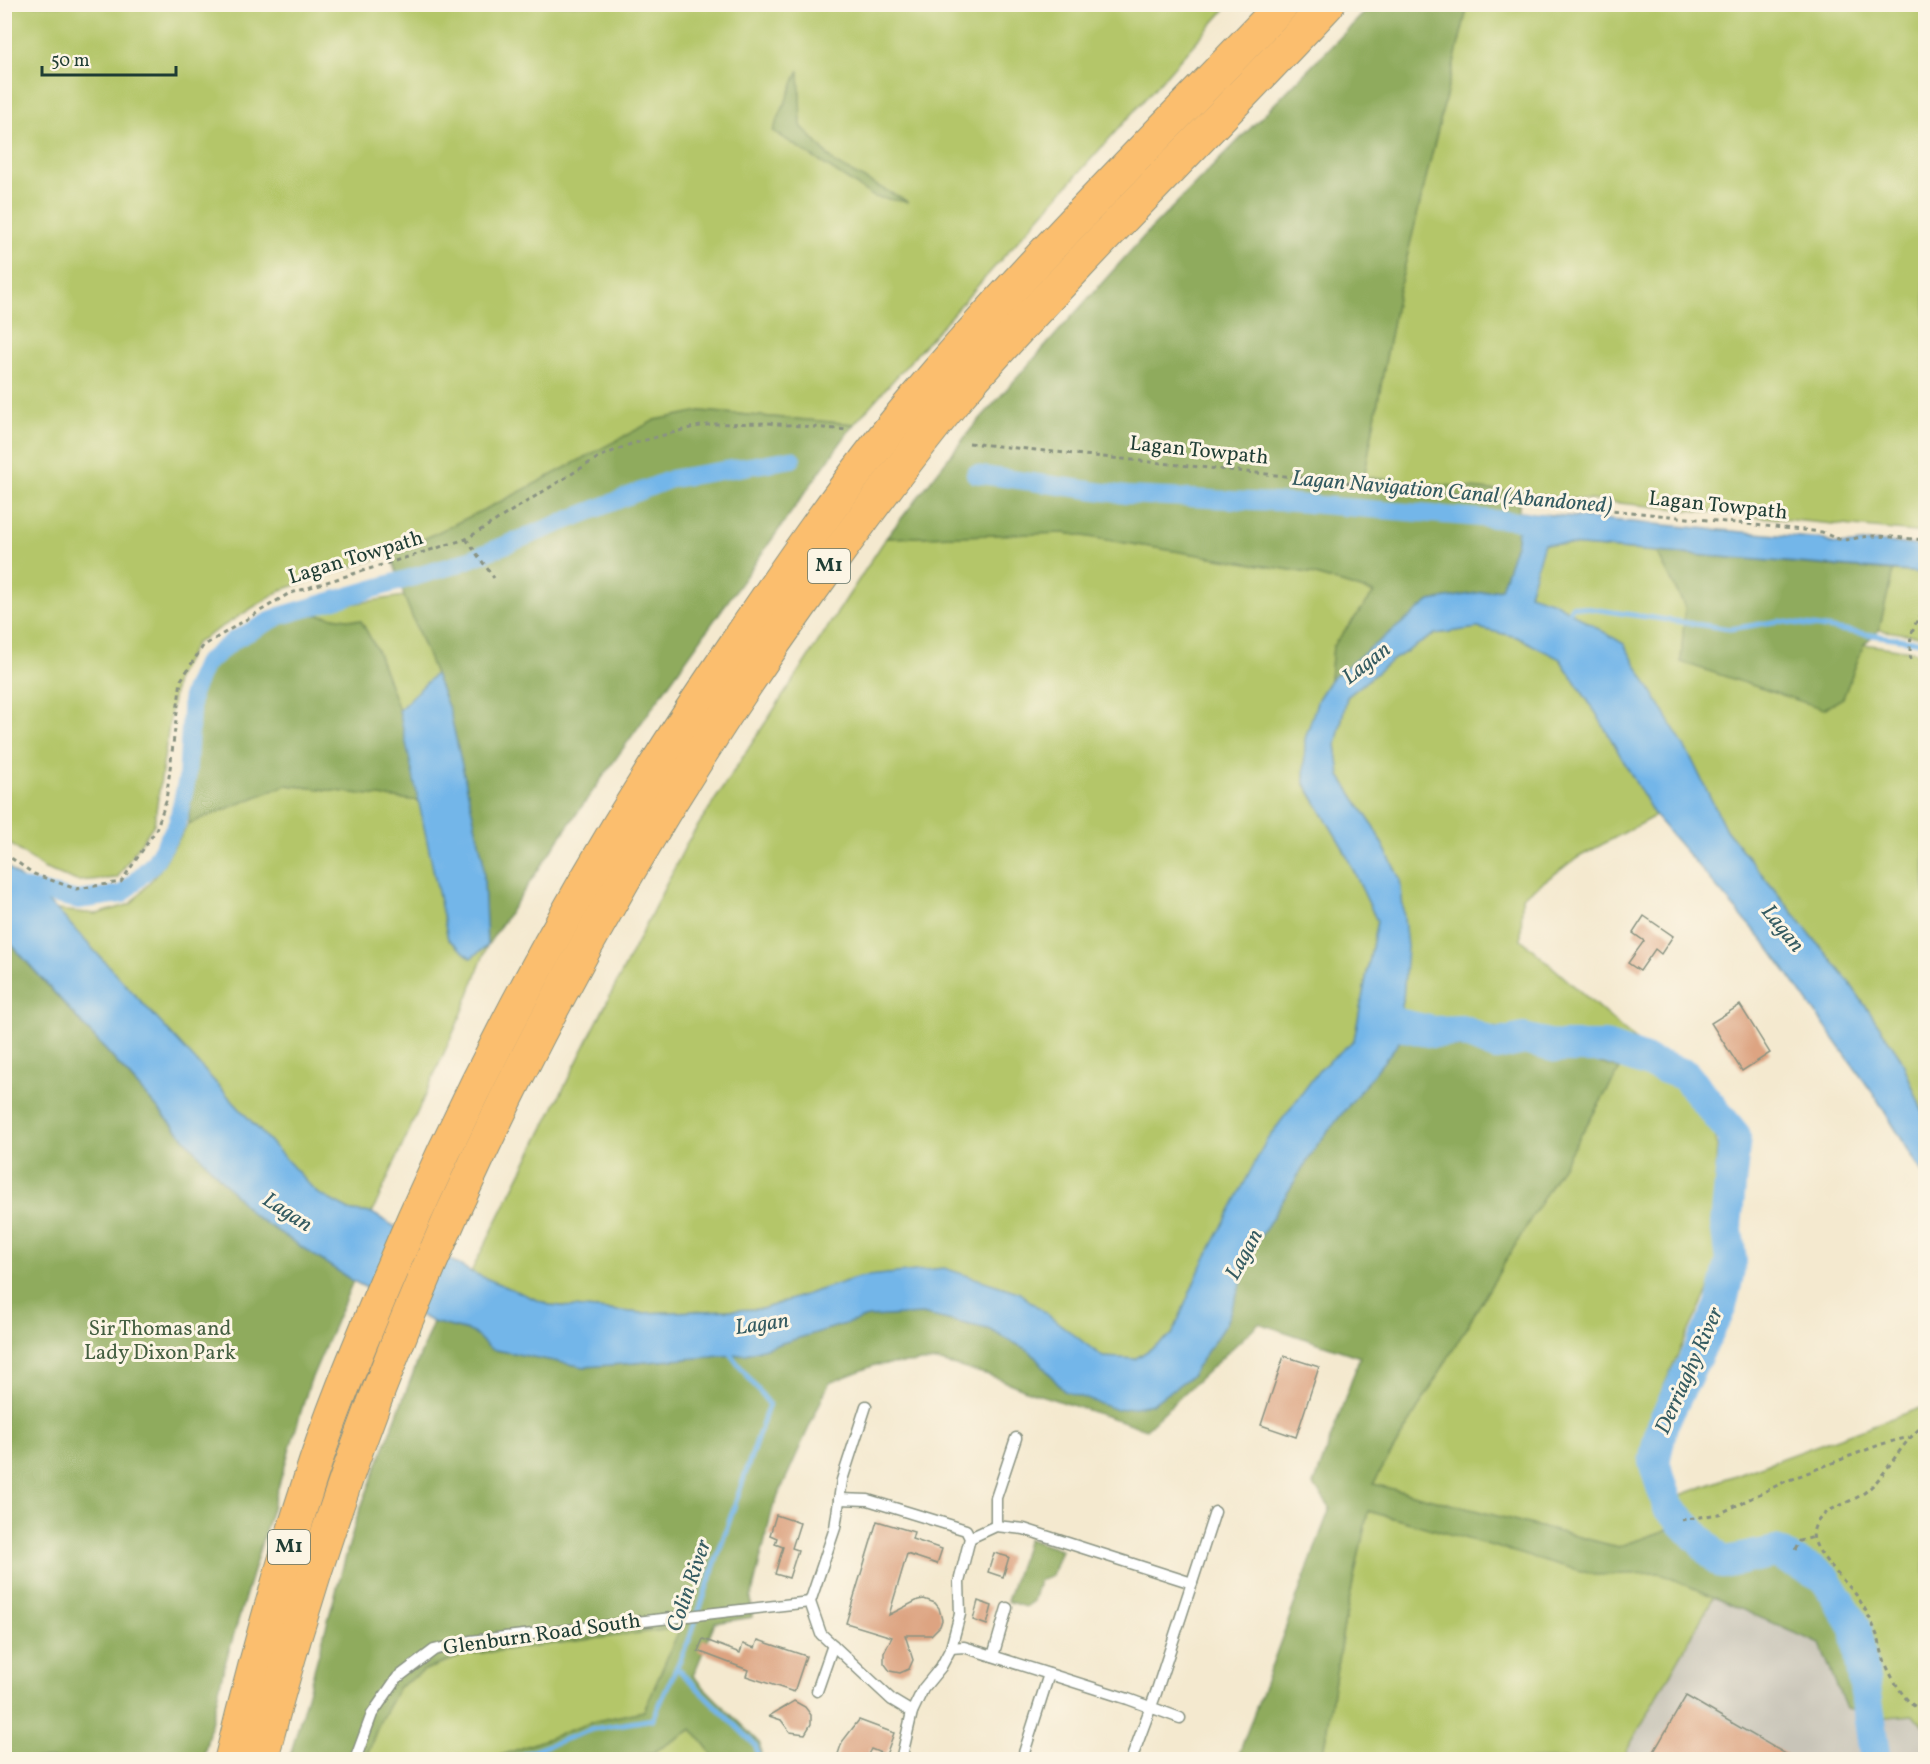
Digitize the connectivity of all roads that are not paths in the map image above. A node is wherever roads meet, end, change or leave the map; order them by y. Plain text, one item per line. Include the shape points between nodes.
1 (1283, 4) edge
2 (1328, 4) edge
3 (866, 1406) dead end
4 (1016, 1438) dead end
5 (839, 1499) junction
6 (1215, 1512) dead end
7 (996, 1526) junction
8 (970, 1538) junction
9 (1192, 1582) junction
10 (810, 1602) junction
11 (1007, 1608) dead end
12 (833, 1645) junction
13 (951, 1648) junction
14 (993, 1656) junction
15 (1049, 1674) junction
16 (817, 1691) dead end
17 (1150, 1708) junction
18 (912, 1712) junction
19 (1180, 1718) dead end
20 (1023, 1756) dead end
21 (231, 1760) edge
22 (261, 1760) edge
23 (355, 1760) edge
24 (901, 1760) edge
25 (1131, 1760) edge

1 - 21 highway, M1 via 1029,270 910,405 784,572 626,811 522,996 420,1200 311,1474 260,1641
2 - 22 highway, M1 via 958,396 766,652 650,833 535,1040 451,1215 393,1353 318,1561
3 - 5 lane
4 - 7 lane via 996,1498
5 - 8 lane via 868,1500 966,1530
5 - 10 lane via 835,1528
6 - 9 lane
7 - 8 lane
7 - 9 lane via 1024,1529
8 - 13 lane via 958,1582 960,1614
9 - 17 lane
10 - 12 lane via 821,1634
10 - 23 lane, Glenburn Road South via 470,1641 434,1650 397,1678 372,1714
11 - 14 lane
12 - 16 lane
12 - 18 lane via 892,1700
13 - 14 lane via 964,1647
13 - 18 lane
14 - 15 lane
15 - 17 lane
15 - 20 lane
17 - 19 lane
17 - 25 lane
18 - 24 lane

